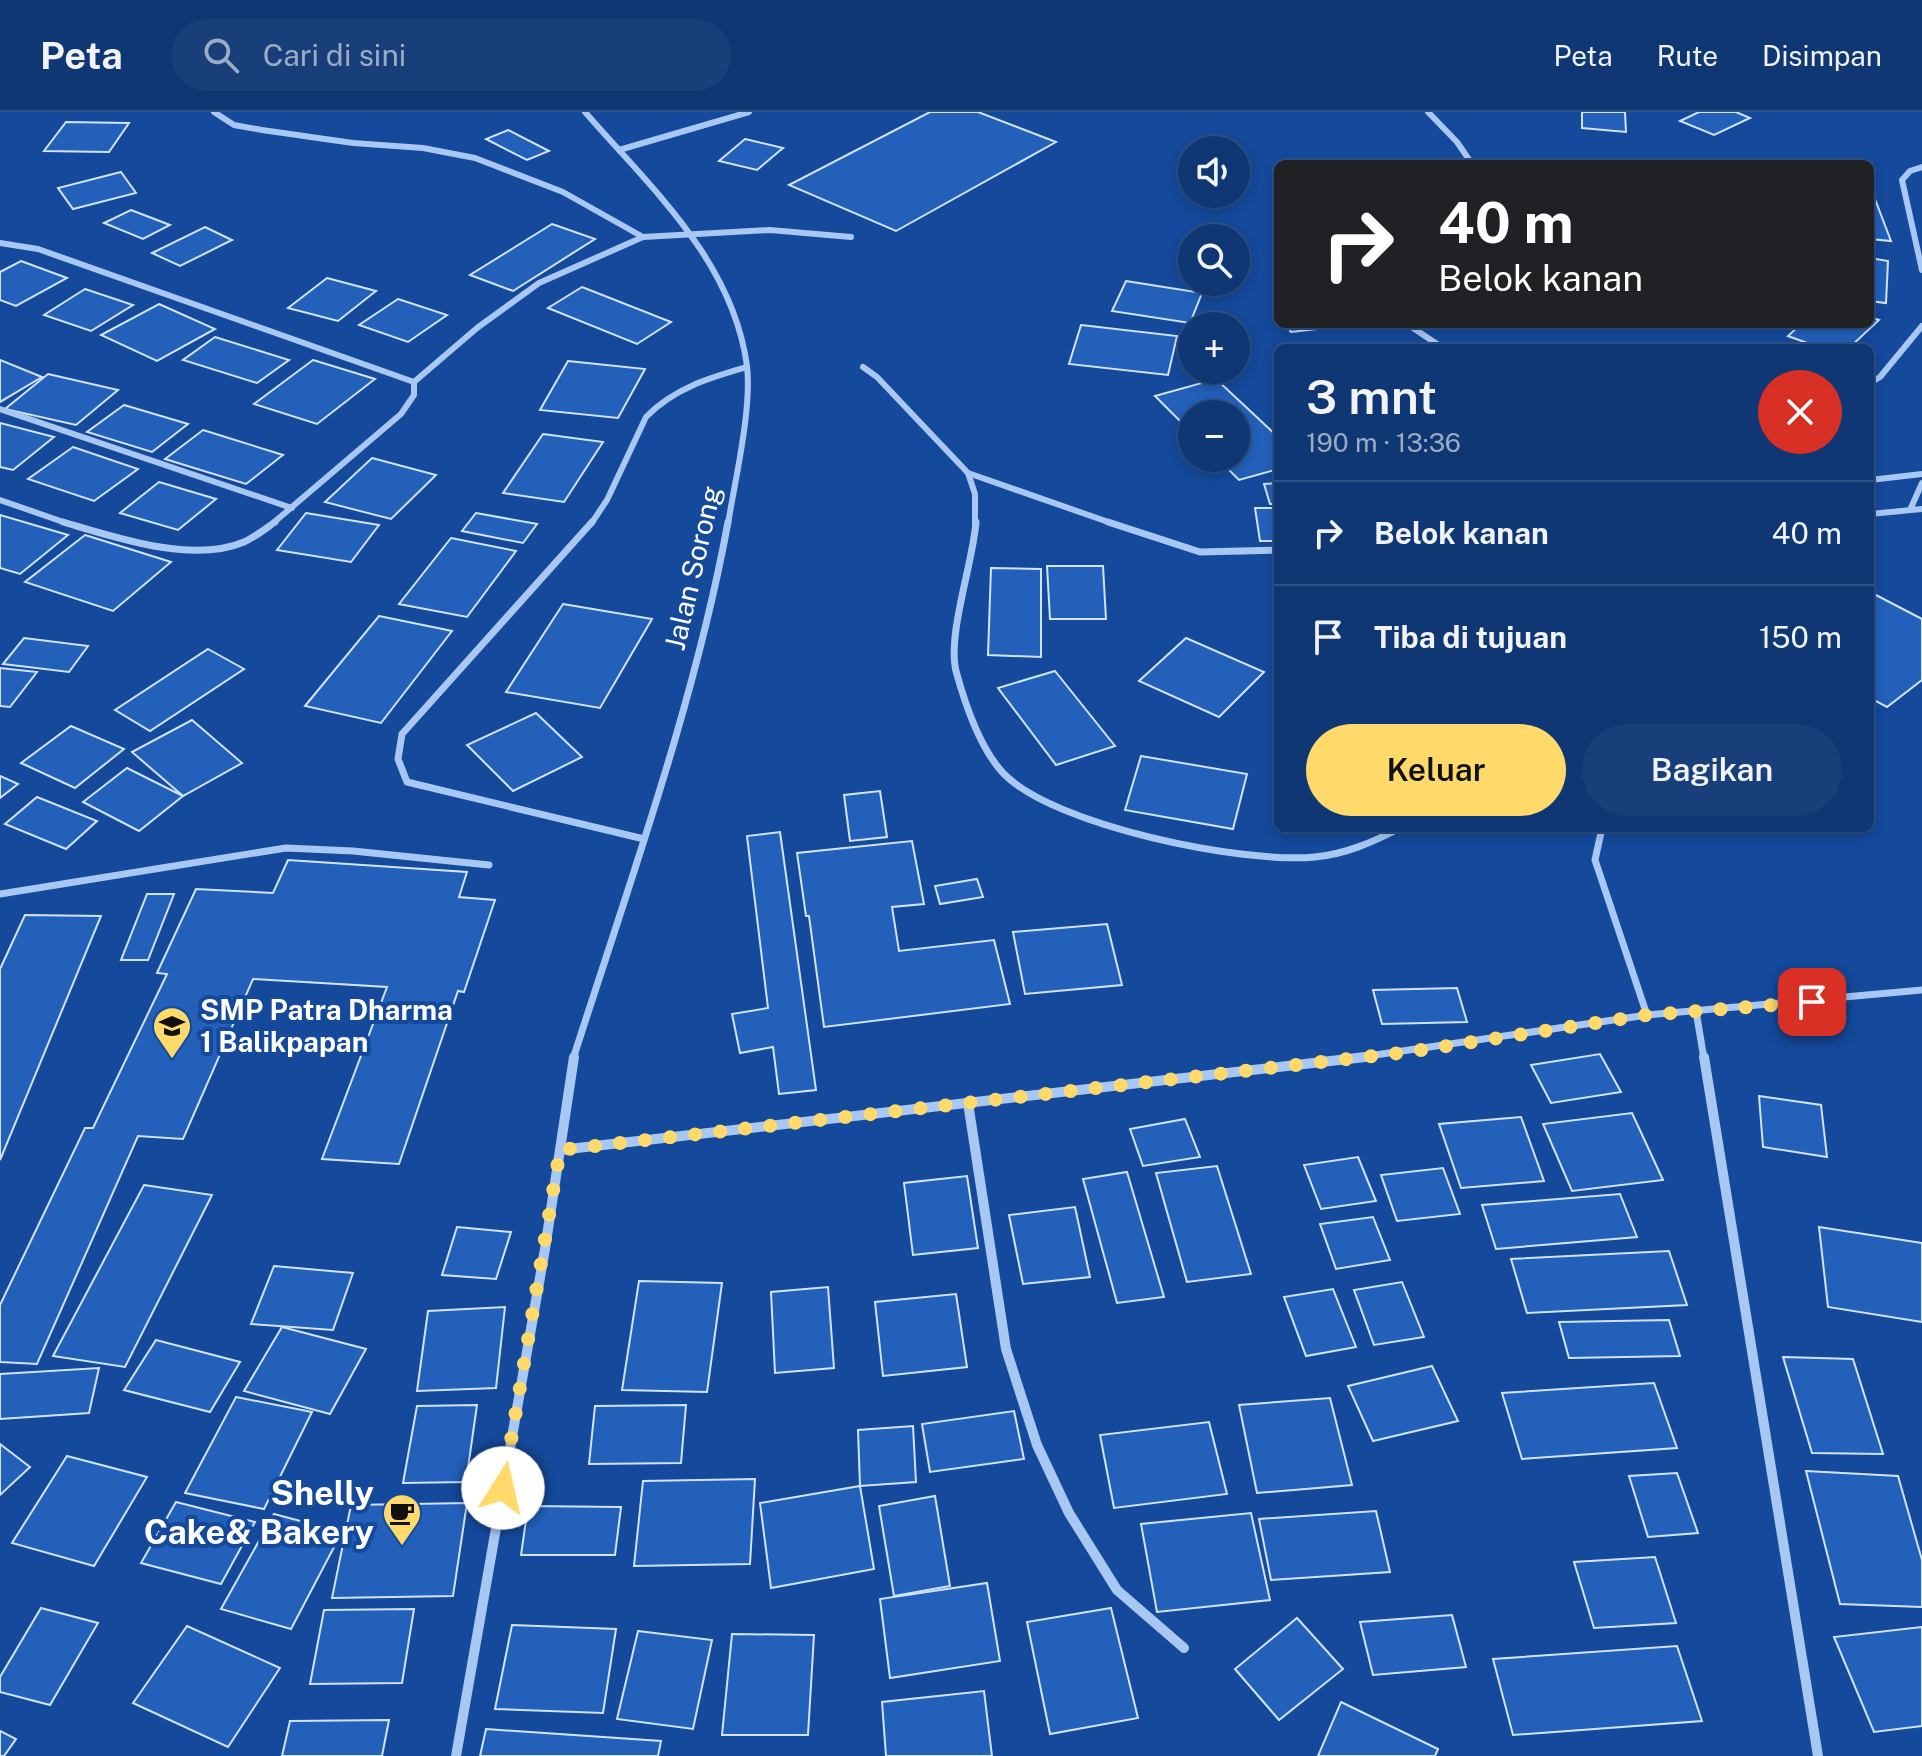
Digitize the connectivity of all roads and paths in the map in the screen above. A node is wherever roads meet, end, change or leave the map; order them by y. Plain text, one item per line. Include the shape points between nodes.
1 (214, 112) edge
2 (585, 112) edge
3 (749, 112) edge
4 (1428, 112) edge
5 (619, 150) junction
6 (1469, 160) edge
7 (1922, 167) edge
8 (692, 235) junction
9 (643, 237) junction
10 (851, 237) dead end
11 (0, 243) edge
12 (1922, 270) edge
13 (1922, 326) edge
14 (1413, 328) edge
15 (1437, 344) edge
16 (747, 367) junction
17 (863, 367) dead end
18 (1874, 381) edge
19 (414, 382) junction
20 (0, 409) edge
21 (968, 473) junction
22 (1922, 474) edge
23 (1874, 480) edge
24 (1922, 483) edge
25 (0, 500) edge
26 (292, 508) junction
27 (1922, 509) edge
28 (1910, 510) junction
29 (1874, 514) edge
30 (1274, 550) edge
31 (1394, 832) edge
32 (1601, 832) edge
33 (644, 839) junction
34 (489, 865) dead end
35 (0, 894) edge
36 (1922, 990) edge
37 (1696, 1011) junction
38 (1647, 1015) junction
39 (968, 1103) junction
40 (560, 1150) junction
41 (1184, 1648) dead end
42 (456, 1756) edge
43 (1818, 1756) edge

1 - 9 street via 234,125 262,130 475,158 563,192
2 - 5 street, Jalan Sorong
3 - 5 street
4 - 6 street
5 - 8 street, Jalan Sorong
7 - 12 street via 1902,180
8 - 9 street
8 - 10 street via 770,230
8 - 16 street, Jalan Sorong via 721,281
9 - 19 street via 539,283
11 - 19 street via 38,249
13 - 18 street
14 - 15 street
16 - 33 street, Jalan Sorong via 743,437 727,527
16 - 33 street via 689,384 656,405 590,526 402,734 396,760 407,782
17 - 21 street
19 - 26 street via 413,399 401,414
20 - 26 street
21 - 30 street via 1200,552
21 - 31 street via 976,485 973,553 954,651 956,669 975,726 1004,773 1051,807 1256,857 1314,860 1371,846
22 - 23 street
24 - 28 street
25 - 26 street via 146,544 199,551 243,542
27 - 28 street
28 - 29 street
32 - 38 street via 1595,860
33 - 40 street, Jalan Sorong via 570,1068
34 - 35 street via 286,848
36 - 37 street
37 - 38 street
37 - 43 street
38 - 39 street via 1408,1052
39 - 40 street
39 - 41 street via 1006,1349 1037,1445 1069,1513 1117,1590
40 - 42 street, Jalan Sorong

